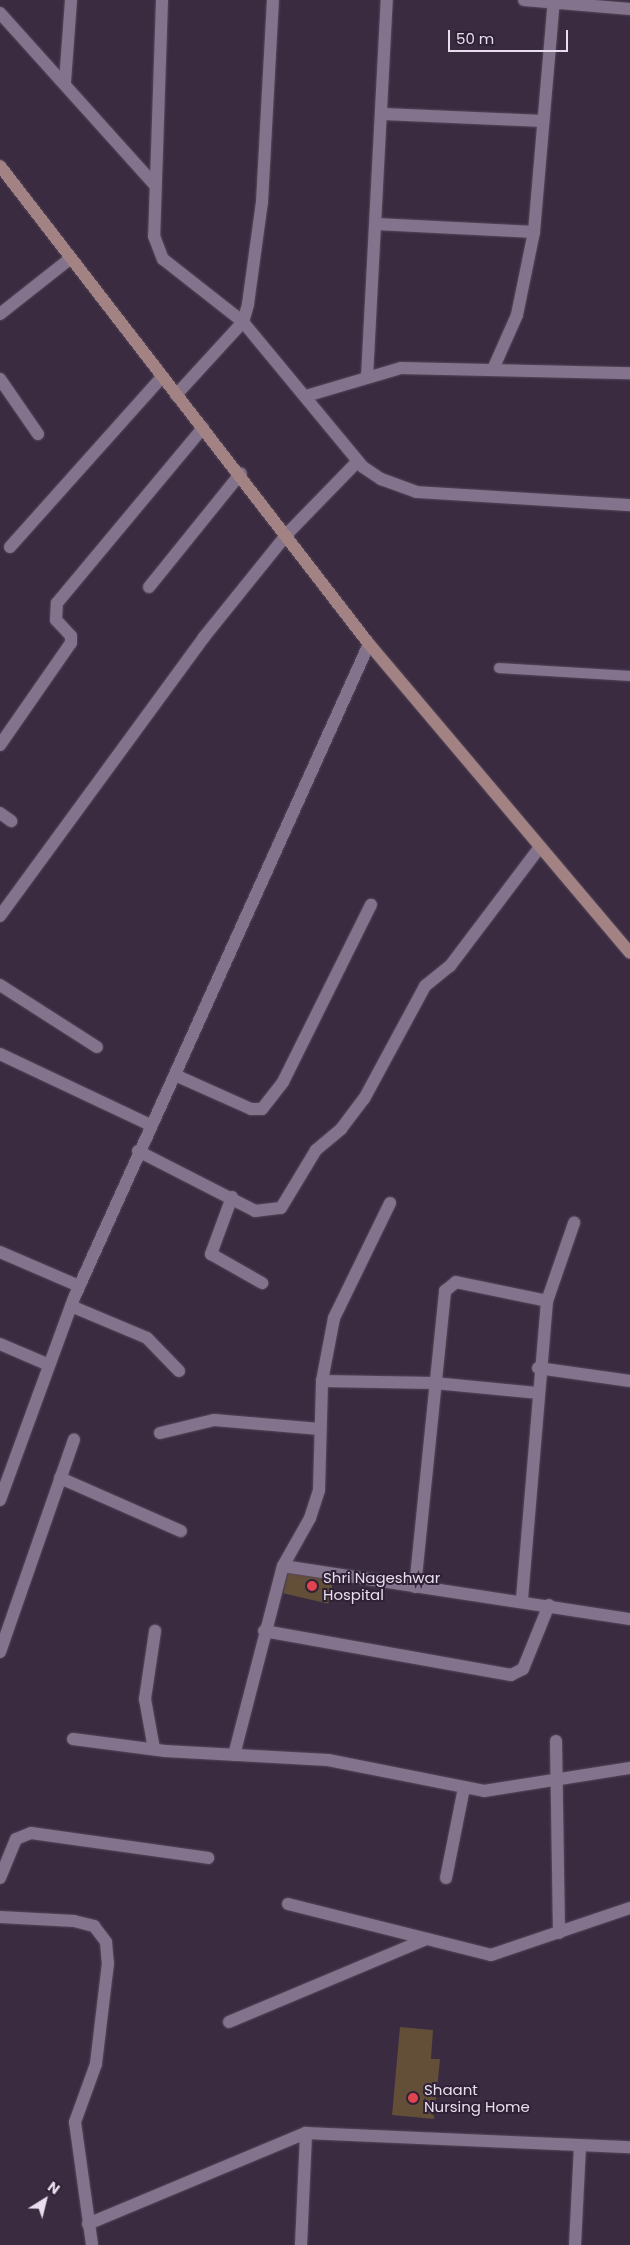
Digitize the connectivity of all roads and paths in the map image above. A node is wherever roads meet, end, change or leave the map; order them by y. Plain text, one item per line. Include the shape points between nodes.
1 (71, 0) edge
2 (162, 0) edge
3 (273, 0) edge
4 (387, 0) edge
5 (524, 0) edge
6 (554, 1) junction
7 (630, 9) edge
8 (0, 13) edge
9 (65, 82) junction
10 (384, 114) junction
11 (543, 121) junction
12 (0, 166) edge
13 (154, 184) junction
14 (377, 224) junction
15 (534, 232) junction
16 (71, 258) junction
17 (0, 314) edge
18 (243, 322) junction
19 (494, 367) junction
20 (630, 374) edge
21 (367, 377) junction
22 (161, 378) junction
23 (0, 379) edge
24 (176, 395) junction
25 (306, 396) junction
26 (203, 428) junction
27 (38, 434) dead end
28 (358, 461) junction
29 (241, 473) junction
30 (630, 505) edge
31 (288, 533) junction
32 (10, 547) dead end
33 (150, 587) dead end
34 (369, 644) junction
35 (499, 668) dead end
36 (630, 676) edge
37 (0, 745) edge
38 (0, 813) edge
39 (11, 821) dead end
40 (540, 847) junction
41 (371, 904) dead end
42 (0, 916) edge
43 (630, 953) edge
44 (0, 984) edge
45 (97, 1048) dead end
46 (0, 1054) edge
47 (175, 1075) junction
48 (150, 1125) junction
49 (138, 1152) junction
50 (232, 1197) junction
51 (390, 1203) dead end
52 (574, 1223) dead end
53 (0, 1252) edge
54 (262, 1283) dead end
55 (79, 1286) junction
56 (547, 1301) junction
57 (71, 1306) junction
58 (0, 1344) edge
59 (49, 1365) junction
60 (538, 1368) junction
61 (178, 1371) dead end
62 (630, 1380) edge
63 (322, 1381) junction
64 (434, 1383) junction
65 (537, 1393) junction
66 (320, 1429) junction
67 (160, 1433) dead end
68 (74, 1440) dead end
69 (60, 1478) junction
70 (1, 1493) edge
71 (182, 1531) dead end
72 (283, 1566) junction
73 (415, 1587) junction
74 (522, 1600) junction
75 (549, 1605) junction
76 (630, 1619) edge
77 (155, 1631) dead end
78 (264, 1631) junction
79 (0, 1652) edge
80 (73, 1739) dead end
81 (556, 1742) dead end
82 (154, 1749) junction
83 (234, 1754) junction
84 (630, 1768) edge
85 (555, 1780) junction
86 (464, 1788) junction
87 (208, 1858) dead end
88 (0, 1878) edge
89 (446, 1878) dead end
90 (288, 1904) dead end
91 (630, 1908) edge
92 (0, 1917) edge
93 (560, 1933) junction
94 (426, 1939) junction
95 (229, 2022) dead end
96 (306, 2133) junction
97 (580, 2147) junction
98 (630, 2148) edge
99 (88, 2224) junction
100 (92, 2245) edge
101 (301, 2245) edge
102 (575, 2245) edge

1 - 9 street
2 - 13 street
3 - 18 street via 262,202
4 - 10 street
5 - 6 street
6 - 7 street
6 - 11 street
8 - 9 street
9 - 13 street
10 - 11 street
10 - 14 street
11 - 15 street
12 - 16 main road
13 - 18 street via 154,236 163,259
14 - 15 street
14 - 21 street
15 - 19 street via 519,308
16 - 17 street
16 - 22 main road
18 - 24 street
18 - 25 street
19 - 20 street
19 - 21 street via 401,368
21 - 25 street
22 - 24 main road
22 - 32 street
23 - 27 street
24 - 26 main road
25 - 28 street
26 - 29 main road
26 - 37 street via 57,603 56,620 72,643
28 - 30 street via 382,479 416,492
28 - 31 street
29 - 31 main road
29 - 33 street
31 - 34 main road
31 - 42 street via 204,638
34 - 40 main road
34 - 47 street
35 - 36 lane
38 - 39 street
40 - 43 main road
40 - 50 street via 450,966 425,986 364,1099 346,1124 316,1150 287,1201 274,1212 263,1212
41 - 47 street via 283,1082 262,1109 251,1110
44 - 45 street
46 - 48 street
47 - 48 street
48 - 49 street
49 - 50 street
49 - 55 street
50 - 54 street via 210,1254
51 - 63 street via 334,1318
52 - 56 street
53 - 55 street
55 - 57 street
56 - 60 street
56 - 64 street via 452,1283 443,1297
57 - 59 street
57 - 61 street via 147,1338
58 - 59 street
59 - 70 street
60 - 62 street
60 - 65 street
63 - 64 street
63 - 66 street
64 - 65 street
64 - 73 street
65 - 74 street
66 - 67 street via 214,1420
66 - 72 street via 318,1496
68 - 69 street
69 - 71 street
69 - 79 street
72 - 73 street
72 - 78 street
73 - 74 street
74 - 75 street
75 - 76 street
75 - 78 street via 523,1669 511,1676
77 - 82 street via 145,1698
78 - 83 street
80 - 82 street
81 - 85 street
82 - 83 street
83 - 86 street via 328,1760
84 - 85 street
85 - 86 street via 500,1790
85 - 93 street
86 - 89 street
87 - 88 street via 31,1833 16,1839
90 - 94 street
91 - 93 street
92 - 99 street via 74,1921 94,1926 106,1942 108,1962 96,2064 76,2122
93 - 94 street via 498,1955
94 - 95 street
96 - 97 street
96 - 99 street
96 - 101 street
97 - 98 street
97 - 102 street
99 - 100 street

